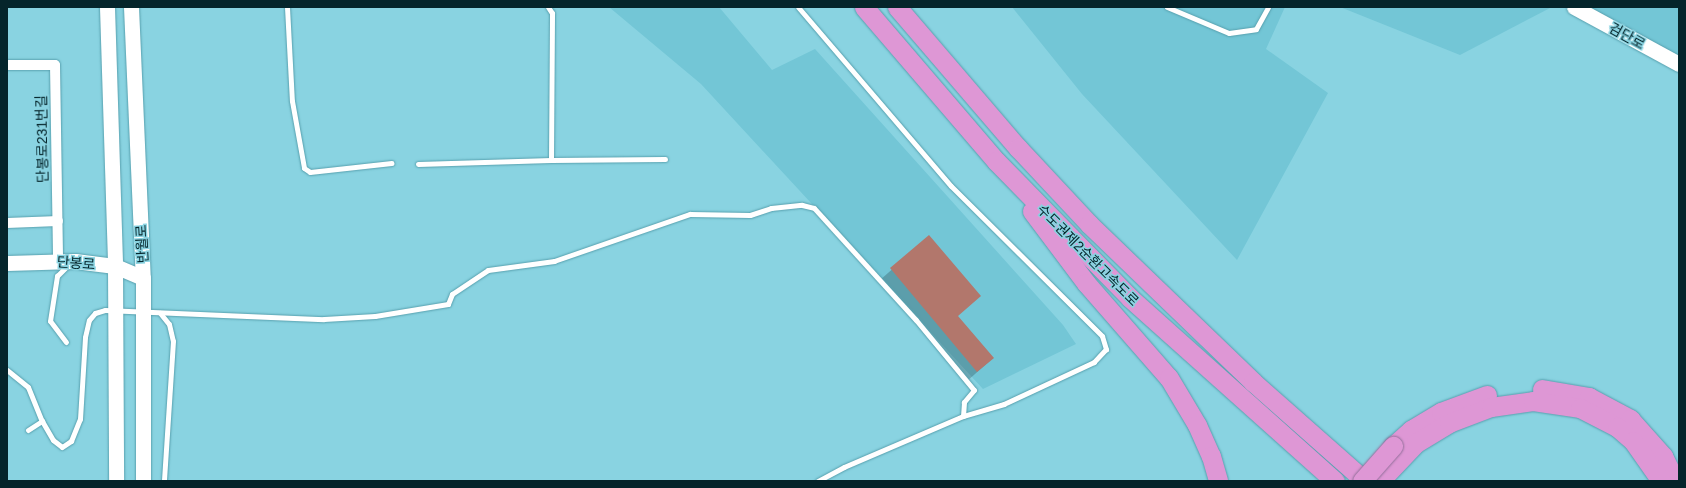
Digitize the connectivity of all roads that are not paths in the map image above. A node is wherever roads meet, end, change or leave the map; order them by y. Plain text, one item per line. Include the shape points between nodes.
1 (108, 7) edge
2 (131, 7) edge
3 (287, 7) edge
4 (548, 7) edge
5 (798, 7) edge
6 (864, 7) edge
7 (897, 7) edge
8 (1167, 7) edge
9 (1268, 7) edge
10 (1574, 7) edge
11 (1679, 64) edge
12 (7, 65) edge
13 (664, 159) dead end
14 (551, 160) junction
15 (996, 161) junction
16 (392, 163) dead end
17 (418, 164) dead end
18 (58, 221) junction
19 (7, 223) edge
20 (58, 261) junction
21 (75, 261) junction
22 (7, 263) edge
23 (115, 266) junction
24 (144, 278) junction
25 (115, 310) junction
26 (143, 312) junction
27 (160, 313) junction
28 (66, 342) dead end
29 (7, 370) edge
30 (963, 416) junction
31 (42, 421) junction
32 (28, 430) dead end
33 (1398, 450) junction
34 (822, 480) edge
35 (116, 481) edge
36 (144, 481) edge
37 (164, 481) edge
38 (1218, 481) edge
39 (1335, 481) edge
40 (1363, 481) edge
41 (1380, 481) edge
42 (1661, 481) edge
43 (1675, 481) edge

1 - 23 main road, 반월로
2 - 24 main road, 반월로
3 - 16 lane via 292,102 304,168 310,172
4 - 14 lane via 552,13
5 - 30 lane via 951,186 1102,336 1106,349 1094,362 1004,404
6 - 15 highway, 수도권제2순환고속도로
7 - 40 highway, 수도권제2순환고속도로 via 1018,148 1089,224 1241,371
8 - 9 lane via 1229,33 1256,29
10 - 11 main road, 검단로
12 - 18 street, 단봉로231번길 via 55,65
13 - 14 lane
14 - 17 lane
15 - 38 highway via 1086,283 1169,378 1197,425
15 - 39 highway, 수도권제2순환고속도로 via 1169,335
18 - 19 street
18 - 20 street, 단봉로231번길
20 - 21 main road, 단봉로
20 - 22 main road, 단봉로
21 - 23 main road, 단봉로
21 - 28 lane via 65,266 57,276 50,317 52,325
23 - 24 main road, 단봉로
23 - 25 main road, 반월로
24 - 26 main road, 반월로
25 - 26 lane
25 - 31 lane via 95,313 89,320 85,336 80,419 71,441 62,446 54,440
25 - 35 main road, 반월로
26 - 27 lane
26 - 36 main road, 반월로
27 - 30 lane via 324,319 375,316 448,304 452,294 488,270 554,261 690,214 750,215 771,208 802,205 814,208 916,320 974,390 964,402
27 - 37 lane via 169,324 172,341
29 - 31 lane via 28,387
30 - 34 lane
31 - 32 lane
33 - 40 highway, bridge
33 - 41 highway
33 - 42 highway via 1471,414 1512,403 1556,402 1580,408 1617,427 1637,446
33 - 43 highway via 1425,420 1482,396 1522,389 1568,391 1589,397 1630,419 1663,456

